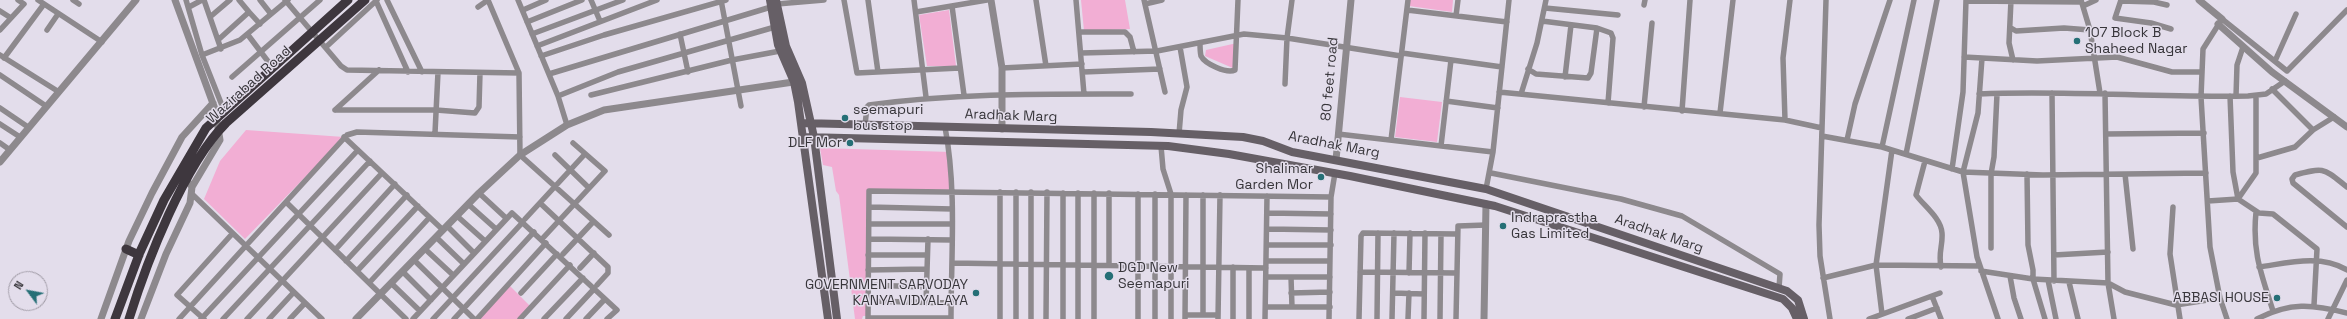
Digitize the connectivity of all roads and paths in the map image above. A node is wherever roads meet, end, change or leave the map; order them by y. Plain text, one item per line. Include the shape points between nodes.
1 (18, 0) edge
2 (38, 0) edge
3 (73, 0) edge
4 (136, 0) edge
5 (176, 0) edge
6 (186, 0) edge
7 (203, 0) edge
8 (230, 0) edge
9 (240, 0) edge
10 (260, 0) edge
11 (320, 0) edge
12 (348, 0) edge
13 (364, 0) edge
14 (387, 0) edge
15 (488, 0) edge
16 (518, 0) edge
17 (546, 0) edge
18 (582, 0) edge
19 (591, 0) edge
20 (623, 0) edge
21 (657, 0) edge
22 (824, 0) edge
23 (844, 0) edge
24 (868, 0) edge
25 (914, 0) edge
26 (987, 0) edge
27 (991, 0) edge
28 (1036, 0) edge
29 (1076, 0) edge
30 (1162, 0) edge
31 (1238, 0) edge
32 (1292, 0) edge
33 (1351, 0) edge
34 (1408, 0) edge
35 (1458, 0) edge
36 (1510, 0) edge
37 (1546, 0) edge
38 (1690, 0) edge
39 (1732, 0) edge
40 (1790, 0) edge
41 (1826, 0) edge
42 (1890, 0) edge
43 (1914, 0) edge
44 (1937, 0) edge
45 (2096, 0) edge
46 (2121, 0) edge
47 (2199, 0) edge
48 (286, 1) edge
49 (377, 1) edge
50 (723, 1) edge
51 (1966, 1) edge
52 (2011, 1) edge
53 (1145, 2) edge
54 (773, 3) edge
55 (2082, 3) edge
56 (44, 4) junction
57 (79, 4) dead end
58 (2167, 5) dead end
59 (952, 6) junction
60 (189, 7) junction
61 (478, 7) dead end
62 (1545, 8) junction
63 (522, 10) junction
64 (595, 10) junction
65 (1407, 10) junction
66 (2347, 10) edge
67 (0, 11) edge
68 (249, 12) junction
69 (916, 12) junction
70 (58, 14) junction
71 (271, 14) junction
72 (2296, 14) dead end
73 (1618, 15) dead end
74 (1456, 16) junction
75 (210, 17) junction
76 (11, 18) junction
77 (300, 18) junction
78 (600, 20) junction
79 (725, 20) junction
80 (1542, 21) junction
81 (527, 22) junction
82 (1507, 22) junction
83 (2220, 22) junction
84 (1652, 23) dead end
85 (260, 24) junction
86 (1571, 26) junction
87 (775, 27) junction
88 (1597, 28) junction
89 (2011, 28) junction
90 (2171, 29) dead end
91 (0, 30) edge
92 (47, 30) dead end
93 (2090, 30) junction
94 (313, 31) junction
95 (1079, 32) junction
96 (532, 34) junction
97 (680, 34) junction
98 (1236, 34) junction
99 (248, 35) junction
100 (1287, 38) junction
101 (728, 39) junction
102 (218, 40) junction
103 (102, 42) junction
104 (323, 43) junction
105 (1200, 43) junction
106 (537, 46) junction
107 (1180, 47) junction
108 (2243, 47) junction
109 (1345, 48) junction
110 (221, 49) junction
111 (780, 51) junction
112 (1157, 51) junction
113 (260, 52) junction
114 (684, 52) junction
115 (1134, 52) junction
116 (1081, 53) junction
117 (202, 55) junction
118 (1402, 55) junction
119 (541, 56) junction
120 (2, 57) edge
121 (1964, 57) junction
122 (1982, 58) junction
123 (2095, 59) junction
124 (732, 60) junction
125 (1451, 60) junction
126 (2013, 60) junction
127 (2275, 61) junction
128 (1082, 64) junction
129 (1046, 66) junction
130 (1502, 67) junction
131 (273, 68) junction
132 (960, 68) junction
133 (1002, 68) junction
134 (923, 69) junction
135 (1160, 69) junction
136 (1528, 69) junction
137 (379, 70) junction
138 (408, 72) junction
139 (422, 72) junction
140 (438, 72) junction
141 (688, 72) junction
142 (878, 72) junction
143 (1083, 72) junction
144 (2201, 72) junction
145 (480, 73) junction
146 (519, 74) junction
147 (549, 74) junction
148 (0, 75) edge
149 (232, 76) dead end
150 (1565, 77) junction
151 (2285, 81) junction
152 (797, 82) junction
153 (1285, 84) dead end
154 (2272, 89) junction
155 (738, 91) junction
156 (59, 92) junction
157 (1165, 92) dead end
158 (1499, 92) junction
159 (2052, 93) junction
160 (2102, 93) junction
161 (964, 94) junction
162 (1003, 94) junction
163 (1084, 94) junction
164 (1131, 94) dead end
165 (1521, 94) junction
166 (1979, 94) junction
167 (1997, 94) junction
168 (591, 95) dead end
169 (558, 96) junction
170 (2233, 96) junction
171 (2256, 96) junction
172 (926, 97) junction
173 (2201, 97) junction
174 (1446, 101) junction
175 (213, 102) junction
176 (1608, 103) junction
177 (46, 106) junction
178 (741, 106) dead end
179 (1644, 107) junction
180 (0, 108) edge
181 (1498, 108) junction
182 (436, 110) junction
183 (1682, 110) junction
184 (224, 111) junction
185 (1720, 113) junction
186 (217, 117) junction
187 (2334, 117) junction
188 (1784, 120) junction
189 (228, 121) junction
190 (802, 123) junction
191 (811, 123) junction
192 (0, 124) edge
193 (567, 125) junction
194 (865, 125) junction
195 (28, 127) junction
196 (945, 127) junction
197 (2347, 127) edge
198 (1822, 128) junction
199 (1002, 129) junction
200 (2313, 130) junction
201 (218, 131) junction
202 (2204, 132) junction
203 (435, 134) junction
204 (1176, 134) junction
205 (1338, 134) junction
206 (2106, 134) junction
207 (1822, 136) junction
208 (20, 137) junction
209 (520, 137) junction
210 (804, 137) junction
211 (814, 137) junction
212 (344, 138) junction
213 (1391, 140) junction
214 (1847, 140) junction
215 (947, 141) junction
216 (0, 143) edge
217 (574, 143) dead end
218 (1161, 146) junction
219 (1441, 146) junction
220 (1173, 147) junction
221 (1882, 147) junction
222 (10, 150) junction
223 (358, 150) junction
224 (1892, 150) junction
225 (1493, 152) junction
226 (585, 154) junction
227 (1906, 154) junction
228 (520, 155) junction
229 (555, 155) dead end
230 (2257, 158) junction
231 (0, 160) edge
232 (1336, 160) junction
233 (370, 161) junction
234 (1925, 161) junction
235 (181, 169) junction
236 (1952, 169) junction
237 (571, 170) junction
238 (1963, 172) junction
239 (2206, 172) junction
240 (382, 173) junction
241 (1335, 173) junction
242 (1491, 173) junction
243 (1990, 174) junction
244 (2027, 174) junction
245 (2107, 174) junction
246 (2125, 174) junction
247 (2054, 175) junction
248 (190, 184) junction
249 (395, 184) junction
250 (555, 187) junction
251 (2347, 187) edge
252 (589, 188) junction
253 (1486, 189) junction
254 (952, 191) junction
255 (1000, 192) junction
256 (1016, 192) junction
257 (1031, 192) junction
258 (1047, 192) junction
259 (479, 193) junction
260 (1063, 193) junction
261 (1078, 193) junction
262 (1094, 193) junction
263 (1109, 193) junction
264 (1138, 194) junction
265 (1155, 194) junction
266 (1171, 194) junction
267 (1186, 195) junction
268 (1203, 195) junction
269 (1220, 195) junction
270 (407, 196) junction
271 (1267, 196) junction
272 (1332, 197) junction
273 (2238, 199) junction
274 (2208, 201) junction
275 (286, 202) junction
276 (540, 203) junction
277 (468, 204) junction
278 (574, 204) junction
279 (1486, 204) junction
280 (418, 206) junction
281 (869, 207) junction
282 (2173, 207) dead end
283 (952, 209) junction
284 (2256, 212) junction
285 (1267, 213) junction
286 (298, 214) junction
287 (1331, 214) junction
288 (457, 216) junction
289 (429, 218) junction
290 (506, 218) junction
291 (524, 221) junction
292 (559, 221) junction
293 (593, 222) junction
294 (869, 224) junction
295 (952, 224) junction
296 (1486, 225) junction
297 (310, 226) junction
298 (2347, 227) edge
299 (445, 228) junction
300 (1267, 229) junction
301 (496, 230) junction
302 (1331, 230) junction
303 (534, 232) junction
304 (1378, 233) junction
305 (1394, 233) junction
306 (1410, 233) junction
307 (1425, 233) junction
308 (232, 234) junction
309 (1441, 234) junction
310 (1457, 234) junction
311 (609, 235) dead end
312 (436, 237) junction
313 (323, 238) junction
314 (577, 238) junction
315 (869, 239) junction
316 (928, 240) junction
317 (952, 240) junction
318 (485, 241) junction
319 (544, 241) junction
320 (1267, 245) junction
321 (1331, 245) junction
322 (245, 247) junction
323 (1991, 248) dead end
324 (126, 249) junction
325 (425, 249) junction
326 (2133, 249) dead end
327 (335, 250) junction
328 (2108, 252) junction
329 (474, 253) junction
330 (594, 253) junction
331 (560, 254) junction
332 (868, 254) junction
333 (139, 255) junction
334 (926, 255) junction
335 (2054, 255) junction
336 (258, 258) junction
337 (346, 260) junction
338 (414, 260) junction
339 (1266, 261) junction
340 (1330, 261) junction
341 (2318, 261) junction
342 (952, 263) junction
343 (464, 264) junction
344 (1000, 264) junction
345 (1016, 264) junction
346 (1031, 264) junction
347 (1047, 264) junction
348 (570, 265) junction
349 (1063, 265) junction
350 (1078, 265) junction
351 (1094, 265) junction
352 (1109, 265) junction
353 (1876, 265) junction
354 (1138, 266) junction
355 (1155, 266) junction
356 (1171, 266) junction
357 (1186, 267) junction
358 (1203, 267) junction
359 (1219, 267) junction
360 (1233, 267) junction
361 (1941, 267) junction
362 (2259, 267) junction
363 (580, 268) dead end
364 (1249, 268) junction
365 (1266, 268) junction
366 (1981, 268) junction
367 (270, 269) junction
368 (926, 269) junction
369 (868, 270) junction
370 (2347, 270) edge
371 (357, 271) junction
372 (403, 272) junction
373 (1360, 272) junction
374 (1377, 272) junction
375 (1393, 272) junction
376 (1409, 273) junction
377 (1425, 273) junction
378 (1441, 273) junction
379 (1456, 273) junction
380 (453, 275) junction
381 (2010, 276) junction
382 (1266, 277) junction
383 (1291, 277) junction
384 (1330, 277) junction
385 (583, 278) junction
386 (1823, 278) junction
387 (2033, 280) junction
388 (2347, 280) edge
389 (282, 281) junction
390 (2051, 281) junction
391 (2069, 282) junction
392 (369, 283) junction
393 (391, 283) junction
394 (2108, 283) junction
395 (868, 285) junction
396 (596, 287) junction
397 (926, 287) junction
398 (442, 288) junction
399 (1779, 288) junction
400 (294, 292) junction
401 (1330, 292) junction
402 (521, 293) dead end
403 (1291, 293) junction
404 (1393, 293) junction
405 (1409, 293) junction
406 (1940, 293) dead end
407 (380, 294) junction
408 (1424, 294) junction
409 (1932, 296) junction
410 (452, 298) junction
411 (2220, 298) junction
412 (605, 299) junction
413 (431, 300) junction
414 (868, 301) junction
415 (305, 303) junction
416 (926, 303) junction
417 (952, 303) junction
418 (2176, 305) junction
419 (2314, 305) junction
420 (190, 307) junction
421 (1266, 307) junction
422 (1292, 307) junction
423 (1330, 307) junction
424 (1937, 308) junction
425 (464, 309) junction
426 (2333, 309) junction
427 (420, 311) junction
428 (2274, 311) junction
429 (2347, 312) edge
430 (1882, 314) junction
431 (1203, 315) junction
432 (1185, 317) edge
433 (1218, 317) edge
434 (317, 318) edge
435 (868, 318) edge
436 (101, 319) edge
437 (115, 319) edge
438 (129, 319) edge
439 (140, 319) edge
440 (179, 319) edge
441 (202, 319) edge
442 (223, 319) edge
443 (247, 319) edge
444 (269, 319) edge
445 (290, 319) edge
446 (356, 319) edge
447 (406, 319) edge
448 (413, 319) edge
449 (433, 319) edge
450 (454, 319) edge
451 (475, 319) edge
452 (520, 319) edge
453 (544, 319) edge
454 (566, 319) edge
455 (586, 319) edge
456 (607, 319) edge
457 (828, 319) edge
458 (837, 319) edge
459 (952, 319) edge
460 (1000, 319) edge
461 (1016, 319) edge
462 (1032, 319) edge
463 (1046, 319) edge
464 (1063, 319) edge
465 (1078, 319) edge
466 (1094, 319) edge
467 (1138, 319) edge
468 (1155, 319) edge
469 (1171, 319) edge
470 (1233, 319) edge
471 (1249, 319) edge
472 (1266, 319) edge
473 (1329, 319) edge
474 (1359, 319) edge
475 (1377, 319) edge
476 (1392, 319) edge
477 (1408, 319) edge
478 (1424, 319) edge
479 (1440, 319) edge
480 (1456, 319) edge
481 (1484, 319) edge
482 (1796, 319) edge
483 (1804, 319) edge
484 (1830, 319) edge
485 (1869, 319) edge
486 (1908, 319) edge
487 (1941, 319) edge
488 (1998, 319) edge
489 (2021, 319) edge
490 (2045, 319) edge
491 (2056, 319) edge
492 (2078, 319) edge
493 (2114, 319) edge
494 (2180, 319) edge
495 (2228, 319) edge
496 (2257, 319) edge
497 (2328, 319) edge

1 - 76 street via 24,4
2 - 56 street
3 - 57 street
4 - 103 street
5 - 175 street
6 - 60 street
7 - 60 street
7 - 75 street
8 - 75 street
9 - 68 street
10 - 71 street
11 - 77 street
12 - 94 highway, Wazirabad Road
13 - 104 highway, Wazirabad Road
14 - 139 street
15 - 61 street
15 - 146 street
16 - 63 street
17 - 63 street
18 - 81 street
19 - 64 street
20 - 64 street
21 - 78 street
22 - 54 street
23 - 142 street via 856,72
24 - 142 street
25 - 69 street
26 - 59 street
27 - 133 street
28 - 129 street
29 - 95 street
30 - 53 street
31 - 98 street
32 - 100 street
33 - 109 street, 80 feet road
34 - 65 street
35 - 74 street
36 - 82 street
37 - 62 street
38 - 183 street
39 - 185 street
40 - 188 street via 1783,58
41 - 198 street
42 - 214 street via 1855,104
43 - 221 street
44 - 227 street
45 - 55 street
46 - 58 street
46 - 90 street via 2114,18 2151,23
47 - 83 street
48 - 71 street
48 - 77 street
49 - 104 street
49 - 138 street
50 - 79 street
50 - 119 street
51 - 52 street
51 - 121 street
52 - 55 street
52 - 89 street
53 - 112 street
54 - 79 street
54 - 87 main road
54 - 152 main road
55 - 93 street
56 - 70 street
56 - 120 street
59 - 69 street
59 - 132 street
60 - 117 street
62 - 73 street
62 - 80 street
63 - 81 street
64 - 78 street
64 - 96 street
65 - 74 street
65 - 118 street
66 - 127 street via 2287,71
67 - 76 street
68 - 85 street
68 - 102 street
69 - 134 street
70 - 92 street
70 - 103 street
71 - 85 street
72 - 127 street
74 - 82 street
75 - 102 street
76 - 91 street
77 - 94 street
77 - 113 street
78 - 106 street
79 - 97 street
79 - 101 street
80 - 86 street
80 - 136 street
81 - 96 street
82 - 130 street
83 - 108 street
83 - 127 street
83 - 144 street via 2203,50
84 - 179 street
85 - 99 street
86 - 88 street
86 - 150 street
87 - 101 street
87 - 111 main road
88 - 150 street via 1589,76 1586,79
88 - 176 street via 1611,33 1614,38
89 - 93 street via 2016,31 2064,28
89 - 126 street via 2009,43
93 - 123 street
94 - 104 street
94 - 131 highway, Wazirabad Road
95 - 115 street via 1125,32 1130,36
95 - 116 street
96 - 106 street
97 - 114 street
97 - 147 street
98 - 100 street
98 - 105 street
98 - 105 street via 1236,67 1233,71 1204,59 1200,52
99 - 110 street
99 - 113 street
100 - 109 street
100 - 153 street
101 - 114 street
101 - 124 street
102 - 110 street
103 - 156 street
104 - 137 street via 347,70
104 - 189 highway, Wazirabad Road
105 - 107 street
106 - 119 street
107 - 112 street
107 - 204 street via 1187,87
108 - 151 street
108 - 170 street via 2237,65
109 - 118 street
109 - 205 street, 80 feet road
110 - 117 street
111 - 124 street
111 - 152 main road
112 - 115 street
112 - 135 street
113 - 131 street
113 - 149 street
114 - 141 street
114 - 169 street via 618,72
115 - 116 street
116 - 128 street
117 - 184 street
118 - 125 street
118 - 213 street
119 - 147 street
120 - 156 street
121 - 122 street
121 - 236 street via 1963,92
122 - 126 street
122 - 166 street
123 - 126 street
123 - 144 street via 2117,57 2172,72
123 - 160 street
124 - 141 street
124 - 155 street
125 - 130 street
125 - 174 street
128 - 129 street
128 - 143 street
129 - 133 street
130 - 158 street
131 - 184 highway, Wazirabad Road
132 - 134 street
132 - 161 street
133 - 162 street
134 - 142 street
134 - 172 street
135 - 143 street
135 - 157 street
136 - 150 street via 1536,74
136 - 165 street
137 - 138 street
137 - 182 street via 335,110
138 - 139 street
139 - 140 street
140 - 145 street
140 - 182 street
141 - 168 street
143 - 163 street
144 - 173 street
145 - 146 street
145 - 182 street via 477,112
146 - 209 street
147 - 169 street
148 - 177 street
151 - 154 street
151 - 187 street
152 - 155 street
152 - 190 main road
152 - 191 main road
154 - 171 street via 2266,94
154 - 200 street
155 - 178 street
155 - 193 street via 604,110
156 - 177 street
158 - 165 street
158 - 181 street
159 - 160 street
159 - 167 street
159 - 247 street
160 - 173 street
160 - 206 street
161 - 162 street
161 - 172 street
162 - 163 street
162 - 199 street
163 - 164 street
165 - 176 street
166 - 167 street
166 - 238 street via 1976,129
167 - 243 street via 1994,157
169 - 193 street
170 - 171 street
170 - 173 street
170 - 273 street via 2233,172
171 - 230 street
172 - 194 street via 870,104 867,107
173 - 202 street
174 - 181 street
174 - 219 street
175 - 186 street
175 - 324 street via 177,146
176 - 179 street
177 - 195 street
179 - 183 street
180 - 195 street
181 - 225 street
182 - 203 street
183 - 185 street
184 - 186 highway, Wazirabad Road
184 - 189 street
185 - 188 street
186 - 201 street
186 - 235 highway, Wazirabad Road via 206,128
187 - 197 street
187 - 200 street
188 - 198 street
189 - 201 highway, Wazirabad Road
190 - 191 main road, Aradhak Marg
190 - 210 main road
191 - 194 main road, Aradhak Marg
191 - 211 main road
192 - 208 street
193 - 228 street
194 - 196 main road, Aradhak Marg
195 - 208 street
196 - 199 main road, Aradhak Marg
196 - 215 street
198 - 207 street
199 - 204 main road, Aradhak Marg
200 - 230 street via 2295,147
201 - 248 highway, Wazirabad Road
202 - 206 street
202 - 239 street
203 - 209 street
203 - 212 street via 352,132
204 - 220 main road
204 - 232 main road, Aradhak Marg via 1243,137 1263,141 1292,152
205 - 213 street
205 - 232 street, 80 feet road
206 - 245 street
207 - 214 street
207 - 386 street via 1819,225
208 - 222 street
209 - 228 street
210 - 211 main road, Aradhak Marg
210 - 457 main road
211 - 215 main road, Aradhak Marg
211 - 458 main road
212 - 223 street
212 - 275 street
213 - 219 street
214 - 221 street
215 - 218 main road, Aradhak Marg
215 - 254 street
216 - 222 street
217 - 226 street
218 - 220 main road, Aradhak Marg
218 - 266 street via 1163,169
219 - 225 street
220 - 241 main road, Aradhak Marg
221 - 224 street
222 - 231 street
223 - 233 street
223 - 286 street
224 - 227 street
224 - 353 street
225 - 242 street
226 - 237 street
226 - 252 street via 605,171
227 - 234 street
228 - 250 street
228 - 259 street
229 - 237 street
230 - 273 street via 2256,173
232 - 253 main road, Aradhak Marg
233 - 240 street
233 - 297 street
234 - 236 street
234 - 361 street via 1916,195 1940,224 1943,234 1939,254
235 - 248 highway
235 - 333 highway, Wazirabad Road
236 - 238 street
237 - 250 street
237 - 252 street
238 - 243 street
238 - 366 street
239 - 246 street
239 - 274 street
240 - 249 street
240 - 313 street
241 - 272 street
241 - 279 main road, Aradhak Marg
242 - 253 street
242 - 399 street via 1621,199 1682,216 1780,274
243 - 244 street
243 - 323 street
244 - 247 street
244 - 387 street via 2026,226
245 - 246 street
245 - 247 street
245 - 328 street
246 - 326 street
247 - 335 street
248 - 308 street
248 - 438 highway, Wazirabad Road via 154,250
248 - 439 street via 190,203
249 - 270 street
249 - 327 street
250 - 276 street
250 - 278 street
251 - 298 street via 2327,171 2320,169 2294,175 2292,179 2293,183
252 - 278 street
253 - 399 main road, Aradhak Marg
254 - 255 street
254 - 281 street via 869,192
254 - 283 street
255 - 256 street
255 - 344 street
256 - 257 street
256 - 345 street
257 - 258 street
257 - 346 street
258 - 260 street
258 - 347 street
259 - 277 street
259 - 290 street
260 - 261 street
260 - 349 street
261 - 262 street
261 - 350 street
262 - 263 street
262 - 351 street
263 - 264 street
263 - 352 street
264 - 265 street
264 - 354 street
265 - 266 street
265 - 355 street
266 - 267 street
266 - 356 street
267 - 268 street
267 - 357 street
268 - 269 street
268 - 358 street
269 - 271 street
269 - 359 street
270 - 280 street
270 - 337 street
271 - 272 street
271 - 285 street
272 - 287 street
273 - 274 street
273 - 284 street
274 - 411 street via 2210,247
275 - 286 street
275 - 322 street
276 - 291 street
276 - 292 street
277 - 288 street
277 - 301 street
278 - 292 street
278 - 293 street
279 - 296 street
279 - 482 main road, Aradhak Marg via 1776,297 1788,303
280 - 289 street
280 - 371 street
281 - 283 street
281 - 294 street
282 - 418 street via 2170,254
283 - 295 street
284 - 341 street via 2278,217 2317,249
284 - 362 street via 2254,234
285 - 287 street
285 - 300 street
286 - 297 street
286 - 336 street
287 - 302 street
288 - 299 street
288 - 318 street
289 - 299 street
289 - 392 street
290 - 291 street via 512,214
290 - 301 street
291 - 303 street
291 - 410 street
292 - 314 street
292 - 319 street
293 - 311 street
293 - 314 street
294 - 295 street
294 - 315 street
295 - 317 street
296 - 310 street via 1459,225
296 - 481 street
297 - 313 street
297 - 367 street
299 - 312 street
299 - 329 street
300 - 302 street
300 - 320 street
301 - 318 street
302 - 321 street
303 - 319 street
303 - 425 street
304 - 305 street
304 - 373 street via 1361,234
304 - 374 street
305 - 306 street
305 - 375 street
306 - 307 street
306 - 376 street
307 - 309 street
307 - 377 street
308 - 322 street
308 - 420 street via 177,295
309 - 310 street
309 - 378 street
310 - 379 street
312 - 325 street
312 - 343 street
313 - 327 street
313 - 389 street
314 - 330 street
314 - 331 street
315 - 316 street
315 - 332 street
316 - 317 street
316 - 334 street
317 - 342 street
318 - 329 street
319 - 331 street
319 - 451 street
320 - 321 street
320 - 339 street
321 - 340 street
322 - 336 street
322 - 420 street
324 - 333 highway
324 - 436 street
325 - 338 street
325 - 380 street
327 - 337 street
328 - 335 street
328 - 394 street
329 - 343 street
330 - 363 street
330 - 396 street via 609,270
331 - 348 street
331 - 402 street
332 - 334 street
332 - 369 street
333 - 437 highway, Wazirabad Road
334 - 368 street
335 - 390 street
336 - 367 street
336 - 441 street
337 - 371 street
338 - 372 street
338 - 398 street
339 - 340 street
339 - 365 street
340 - 384 street
341 - 362 street
341 - 370 street via 2328,262
341 - 419 street
342 - 344 street
342 - 417 street
343 - 380 street
344 - 345 street
344 - 460 street
345 - 346 street
345 - 461 street
346 - 347 street
346 - 462 street
347 - 349 street
347 - 463 street
348 - 385 street
348 - 452 street
349 - 350 street
349 - 464 street
350 - 351 street
350 - 465 street
351 - 352 street
351 - 466 street
352 - 354 street
353 - 361 street
353 - 386 street
353 - 430 street
354 - 355 street
354 - 467 street
355 - 356 street
355 - 468 street
356 - 357 street
356 - 469 street
357 - 358 street
357 - 432 street
358 - 359 street
358 - 431 street
359 - 360 street
359 - 433 street
360 - 364 street
360 - 470 street
361 - 366 street
362 - 428 street
364 - 365 street
364 - 471 street
365 - 382 street
366 - 381 street
366 - 488 street
367 - 389 street
367 - 442 street
368 - 369 street
368 - 397 street
369 - 395 street
371 - 392 street
372 - 393 street
372 - 413 street
373 - 374 street
373 - 474 street
374 - 375 street
374 - 475 street
375 - 376 street
375 - 404 street
376 - 377 street
377 - 378 street
377 - 408 street
378 - 379 street
378 - 479 street
379 - 480 street
380 - 398 street
381 - 387 street
381 - 489 street
382 - 383 street
382 - 421 street
383 - 384 street
383 - 403 street
384 - 401 street
385 - 396 street
385 - 453 street
386 - 484 street
387 - 390 street
387 - 490 street
388 - 426 street
389 - 400 street
389 - 443 street
390 - 391 street
390 - 491 street
391 - 394 street
391 - 492 street
392 - 407 street
393 - 407 street
393 - 427 street
394 - 418 street via 2129,293
394 - 493 street
395 - 397 street
395 - 414 street
396 - 412 street
396 - 454 street
397 - 416 street
398 - 410 street
398 - 413 street
399 - 483 main road, Aradhak Marg via 1794,296
400 - 415 street
400 - 444 street
401 - 403 street
401 - 423 street
403 - 422 street
404 - 405 street
404 - 476 street
405 - 408 street
405 - 477 street
406 - 409 street
407 - 446 street
407 - 447 street
408 - 478 street
409 - 424 street
409 - 430 street
410 - 425 street
410 - 449 street
411 - 418 street
411 - 495 street
412 - 455 street
412 - 456 street via 617,310
413 - 427 street
414 - 416 street
414 - 435 street
415 - 434 street
415 - 445 street
416 - 417 street
417 - 459 street
418 - 494 street
419 - 426 street
419 - 428 street via 2290,306
420 - 440 street
420 - 441 street
421 - 422 street
421 - 472 street
422 - 423 street
423 - 473 street
424 - 486 street
424 - 487 street
425 - 450 street
425 - 451 street
426 - 429 street
426 - 497 street
427 - 448 street
428 - 496 street
430 - 485 street
431 - 432 street
431 - 433 street
435 - 459 street

